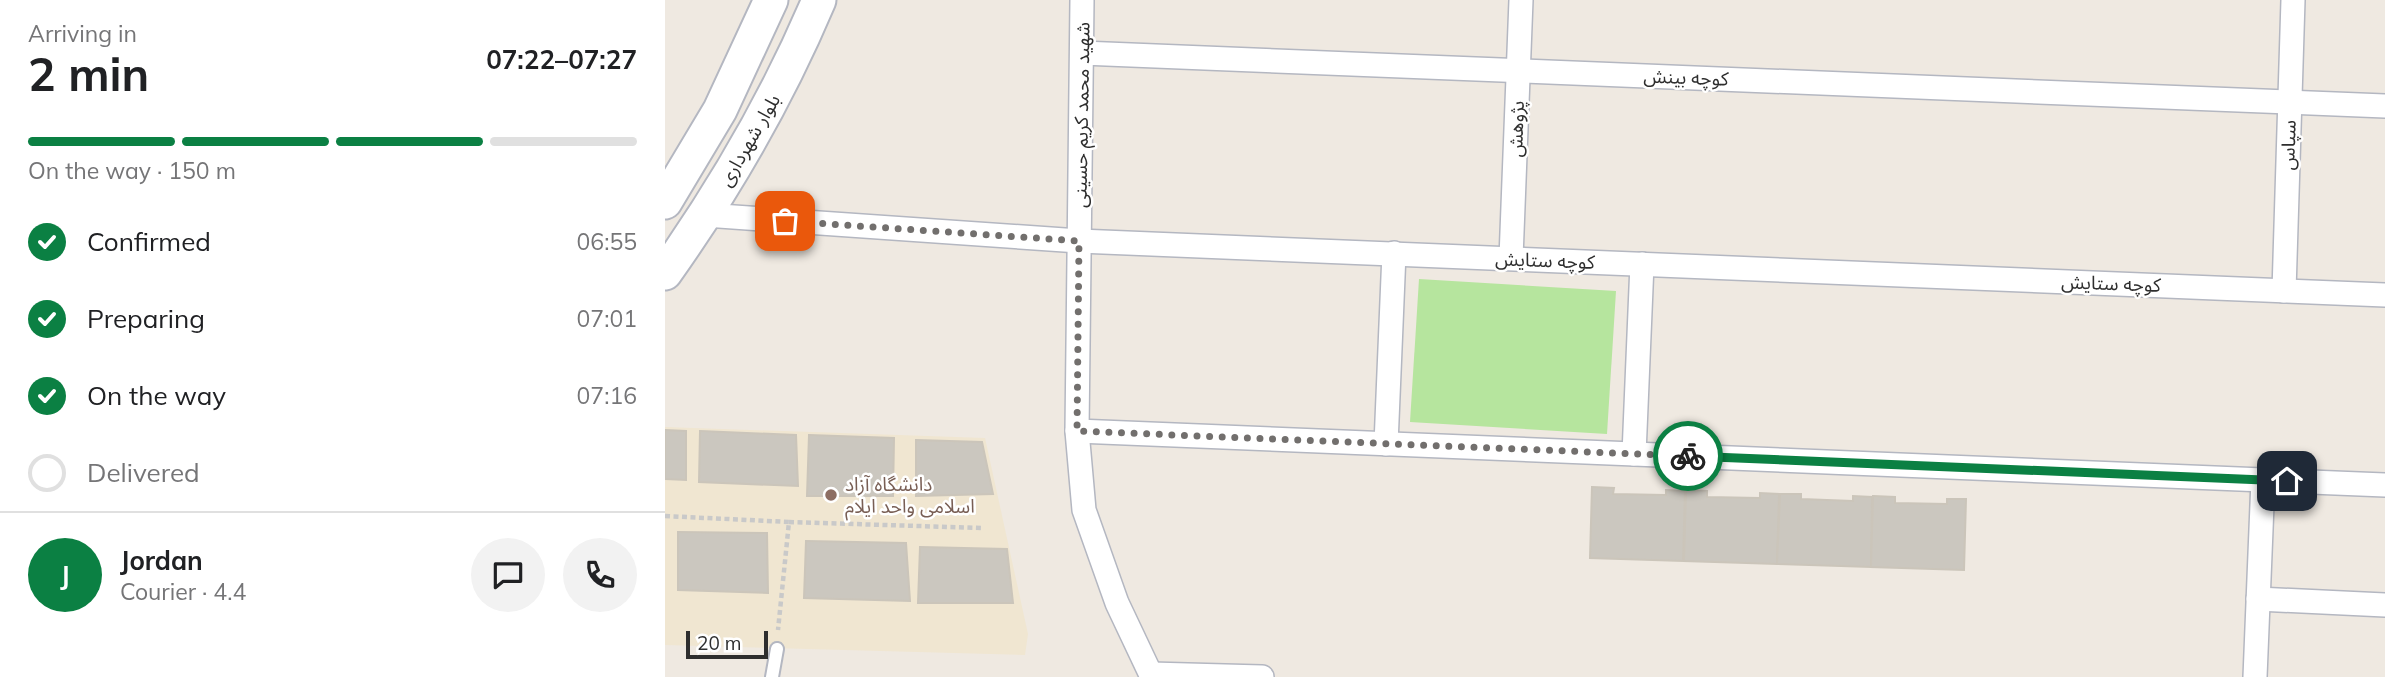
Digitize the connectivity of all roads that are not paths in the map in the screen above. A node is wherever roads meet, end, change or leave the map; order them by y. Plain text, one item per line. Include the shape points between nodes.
1 (771, 0) edge
2 (819, 0) edge
3 (1082, 0) edge
4 (1521, 0) edge
5 (2293, 0) edge
6 (1082, 53) junction
7 (1518, 70) junction
8 (2289, 102) junction
9 (2385, 106) edge
10 (665, 202) edge
11 (705, 215) junction
12 (1079, 241) junction
13 (1394, 253) junction
14 (1511, 258) junction
15 (1642, 264) junction
16 (665, 273) edge
17 (2284, 291) junction
18 (2385, 295) edge
19 (1077, 431) junction
20 (1387, 444) junction
21 (1635, 454) junction
22 (2263, 480) junction
23 (2385, 485) edge
24 (2258, 599) junction
25 (2385, 605) edge
26 (776, 649) road end
27 (1152, 675) edge
28 (772, 677) edge
29 (1262, 677) edge
30 (2255, 677) edge

1 - 10 main road via 720,110
2 - 11 main road, بلوار شهرداری via 762,123
3 - 6 street, شهید محمد‌ کریم حسینی
4 - 7 street, پژوهش
5 - 8 street, سپاس
6 - 7 street, کوچه بینش
6 - 12 street, شهید محمد‌ کریم حسینی
7 - 8 street, کوچه بینش
7 - 14 street, پژوهش
8 - 9 street, کوچه بینش
8 - 17 street, سپاس
11 - 12 street, کوچه ستایش
11 - 16 main road, بلوار شهرداری
12 - 13 street, کوچه ستایش
12 - 19 street, شهید محمد‌ کریم حسینی
13 - 14 street, کوچه ستایش
13 - 20 street
14 - 15 street, کوچه ستایش
15 - 17 street, کوچه ستایش
15 - 21 street
17 - 18 street, کوچه ستایش
19 - 20 street
19 - 27 street, شهید محمد‌ کریم حسینی via 1084,509 1117,603
20 - 21 street
21 - 22 street
22 - 23 street
22 - 24 street
24 - 25 street
24 - 30 street
26 - 28 lane
27 - 29 street

